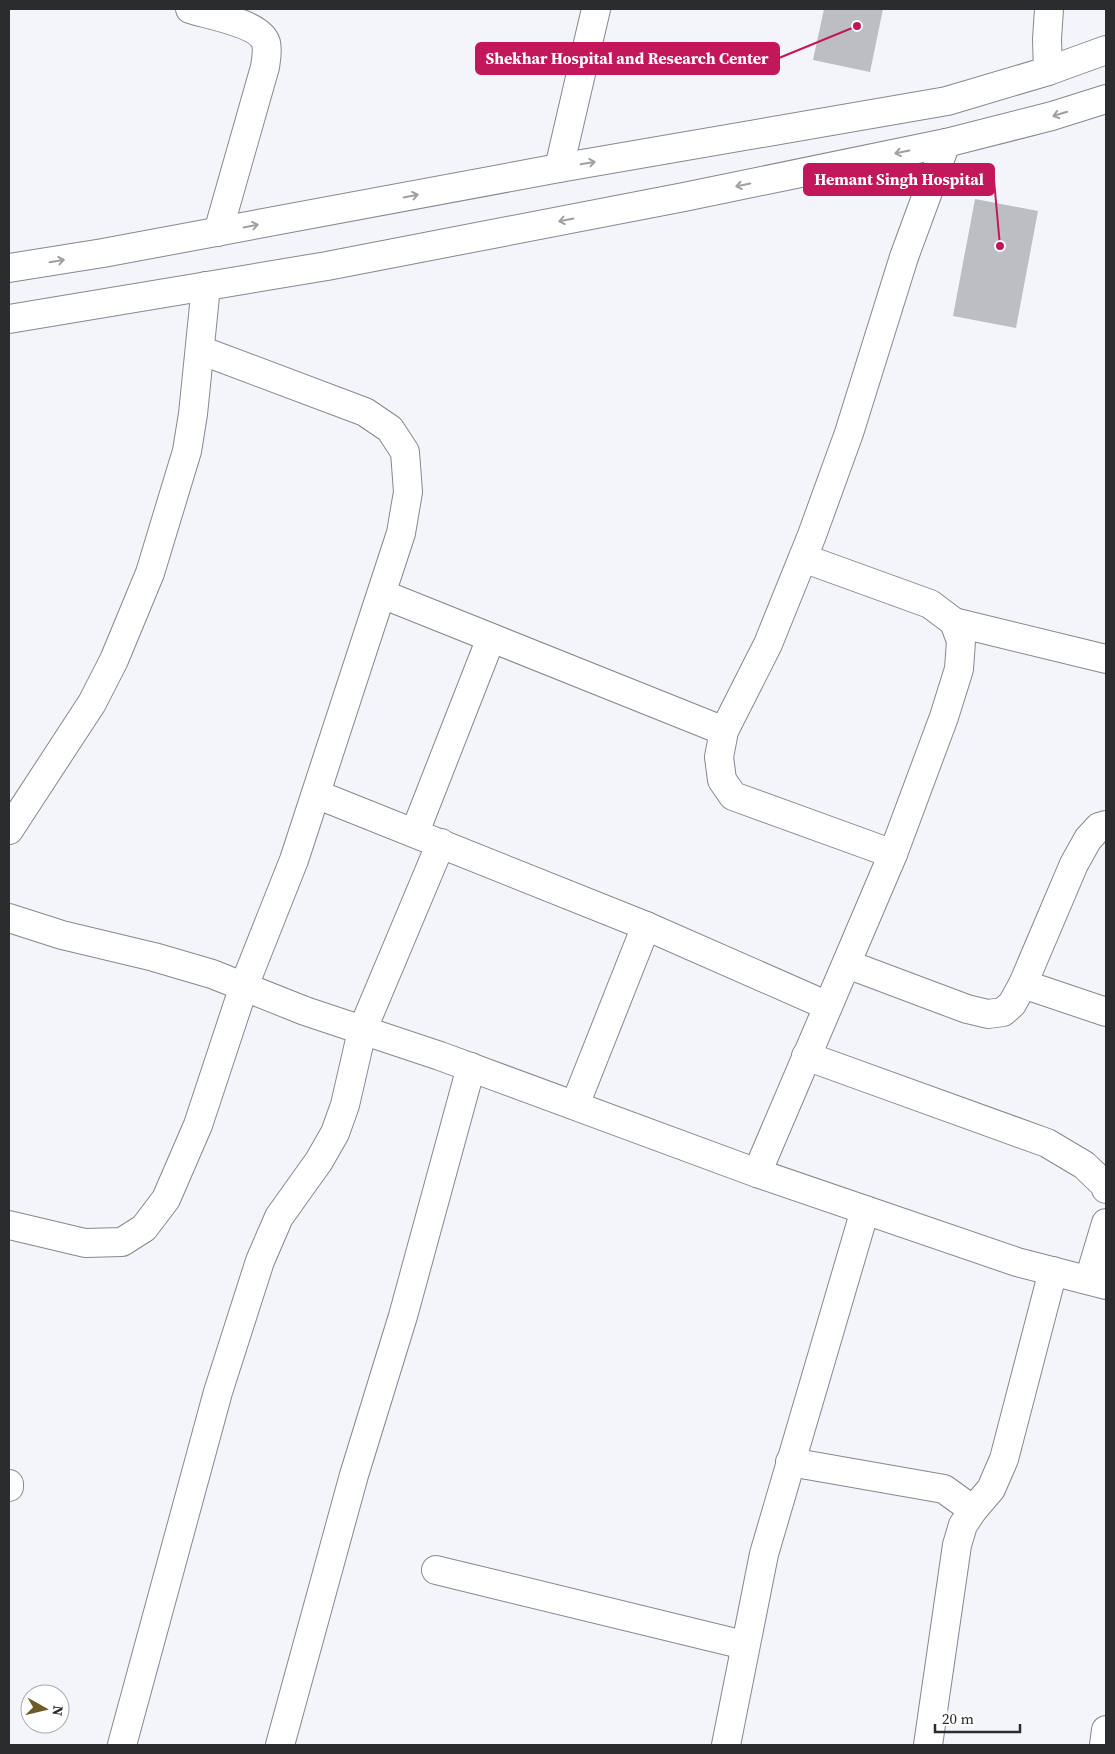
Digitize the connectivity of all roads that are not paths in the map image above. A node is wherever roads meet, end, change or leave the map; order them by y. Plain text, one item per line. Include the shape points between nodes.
1 (190, 9) edge
2 (596, 9) edge
3 (1049, 9) edge
4 (1106, 50) edge
5 (1048, 71) junction
6 (1106, 99) edge
7 (946, 143) junction
8 (558, 168) junction
9 (218, 232) junction
10 (9, 268) edge
11 (206, 286) junction
12 (9, 319) edge
13 (200, 350) junction
14 (803, 558) junction
15 (382, 594) junction
16 (954, 622) junction
17 (491, 638) junction
18 (1106, 659) edge
19 (724, 732) junction
20 (316, 794) junction
21 (1106, 825) edge
22 (9, 830) edge
23 (415, 832) junction
24 (441, 843) junction
25 (893, 854) junction
26 (9, 918) edge
27 (646, 926) junction
28 (847, 964) junction
29 (1023, 984) junction
30 (244, 986) junction
31 (828, 1006) junction
32 (1106, 1012) edge
33 (362, 1031) junction
34 (806, 1056) junction
35 (471, 1067) junction
36 (575, 1105) junction
37 (757, 1173) junction
38 (1106, 1189) edge
39 (865, 1210) junction
40 (1106, 1223) edge
41 (9, 1225) edge
42 (1053, 1271) junction
43 (1098, 1282) edge
44 (790, 1462) junction
45 (973, 1510) junction
46 (436, 1570) dead end
47 (744, 1645) junction
48 (1106, 1730) edge
49 (122, 1745) edge
50 (280, 1745) edge
51 (726, 1745) edge
52 (928, 1745) edge
53 (1104, 1745) edge

1 - 9 main road via 247,26 260,34 266,43 265,67
2 - 8 main road
3 - 5 main road
4 - 5 main road
8 -> 5 main road via 947,101
6 -> 7 main road
7 -> 11 main road via 327,266
7 - 14 main road via 904,257 849,433
9 -> 8 main road
10 -> 9 main road
11 - 12 main road
11 - 13 main road
13 - 15 main road via 365,412 390,429 405,452 408,492 401,532
13 - 22 main road via 187,451 150,573 92,704
14 - 16 main road via 930,604
14 - 19 main road via 768,644
15 - 17 main road
15 - 20 main road
16 - 18 main road
16 - 25 main road via 961,641 959,669
17 - 19 main road
17 - 23 main road
19 - 25 main road via 719,757 722,780 733,796
20 - 23 main road
20 - 30 main road via 294,860
21 - 29 main road via 1099,827 1088,839 1079,856
23 - 24 main road
24 - 27 main road
24 - 33 main road
25 - 28 main road
26 - 30 main road via 62,935 154,956
27 - 31 main road
27 - 36 main road
28 - 29 main road via 988,1014 1003,1012 1012,1004
28 - 31 main road
29 - 32 main road
30 - 33 main road
30 - 41 main road via 198,1125 166,1199 144,1228 122,1242 85,1243
31 - 34 main road
33 - 35 main road
33 - 49 main road via 345,1106 335,1133 279,1216 260,1261 218,1392
34 - 37 main road
34 - 38 main road via 1047,1143 1084,1165
35 - 36 main road
35 - 50 main road
36 - 37 main road
37 - 39 main road
39 - 42 main road via 1017,1262
39 - 44 main road
40 - 43 main road
42 - 43 main road
42 - 45 main road via 1004,1459 991,1489
44 - 45 main road via 944,1489
44 - 47 main road via 764,1554
45 - 52 main road via 963,1525 957,1545
46 - 47 main road
47 - 51 main road
48 - 53 main road

